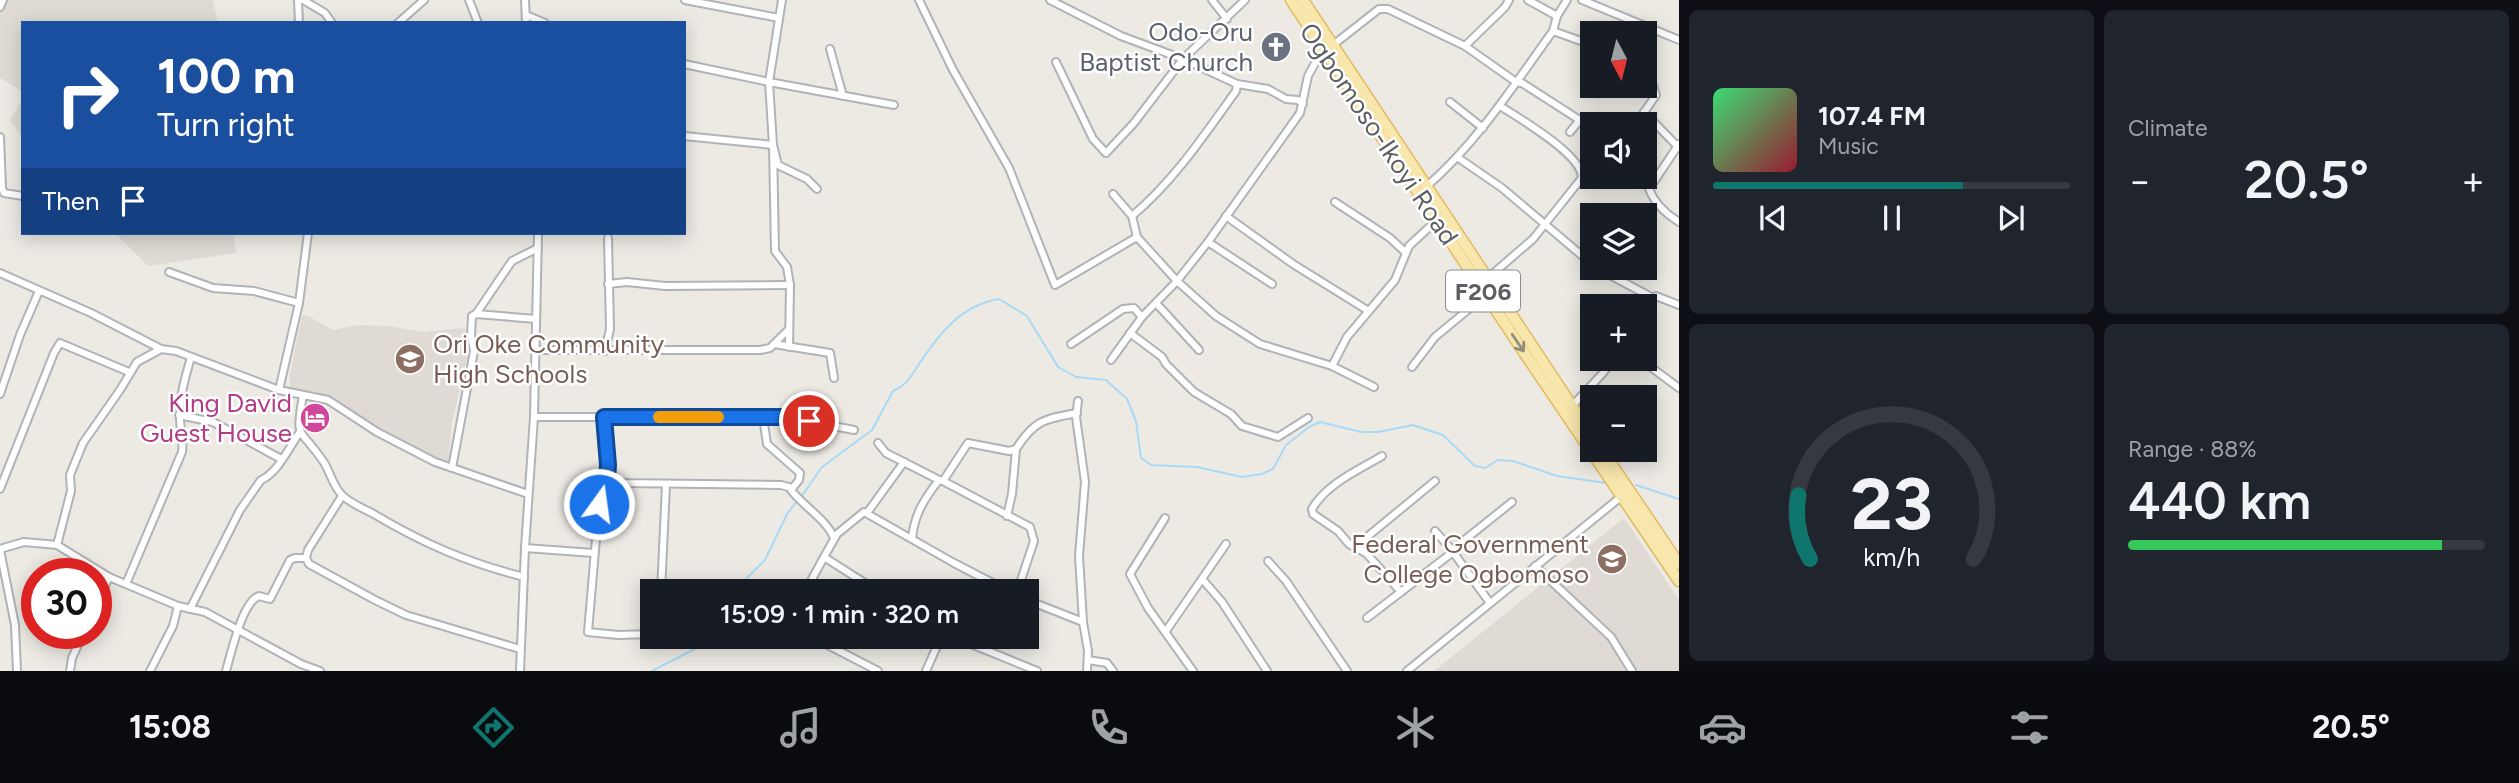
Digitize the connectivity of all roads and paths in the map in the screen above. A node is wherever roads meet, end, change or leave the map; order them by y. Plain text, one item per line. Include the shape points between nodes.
1 (3, 0) edge
2 (300, 0) edge
3 (424, 0) edge
4 (469, 0) edge
5 (524, 0) edge
6 (685, 0) edge
7 (782, 0) edge
8 (919, 0) edge
9 (1050, 0) edge
10 (1212, 0) edge
11 (1245, 0) edge
12 (1291, 0) edge
13 (1303, 0) edge
14 (1509, 0) edge
15 (1528, 0) edge
16 (1567, 0) edge
17 (1582, 0) edge
18 (0, 7) edge
19 (1557, 16) junction
20 (779, 18) junction
21 (526, 19) edge
22 (1227, 19) junction
23 (299, 21) edge
24 (331, 21) edge
25 (400, 21) edge
26 (477, 21) edge
27 (1553, 31) junction
28 (1679, 40) edge
29 (1580, 41) edge
30 (1333, 45) junction
31 (1465, 46) junction
32 (830, 48) dead end
33 (1322, 50) junction
34 (1183, 59) junction
35 (1056, 62) dead end
36 (686, 64) edge
37 (769, 82) junction
38 (1516, 82) junction
39 (1237, 84) junction
40 (843, 96) junction
41 (1654, 98) edge
42 (1450, 102) dead end
43 (1303, 104) junction
44 (894, 105) dead end
45 (1500, 106) junction
46 (1644, 112) edge
47 (1580, 120) joint
48 (1657, 125) edge
49 (1483, 128) junction
50 (1570, 132) dead end
51 (686, 136) edge
52 (0, 137) edge
53 (773, 145) junction
54 (1678, 147) edge
55 (1457, 157) junction
56 (1580, 169) edge
57 (1580, 181) edge
58 (1427, 186) junction
59 (817, 189) dead end
60 (1418, 192) junction
61 (1113, 194) dead end
62 (21, 196) edge
63 (1335, 202) dead end
64 (1132, 216) junction
65 (1226, 216) junction
66 (1437, 220) junction
67 (1679, 222) edge
68 (1546, 224) junction
69 (308, 235) edge
70 (538, 235) edge
71 (1137, 237) junction
72 (608, 238) dead end
73 (1208, 242) junction
74 (538, 248) junction
75 (1405, 252) junction
76 (1580, 254) edge
77 (169, 272) dead end
78 (0, 273) edge
79 (1489, 277) junction
80 (1619, 280) edge
81 (1177, 281) junction
82 (608, 284) junction
83 (1272, 284) dead end
84 (790, 285) junction
85 (38, 291) junction
86 (1646, 294) edge
87 (1486, 295) junction
88 (1657, 296) edge
89 (299, 303) junction
90 (1156, 303) junction
91 (1679, 305) edge
92 (1367, 310) junction
93 (476, 314) junction
94 (1142, 317) junction
95 (536, 319) junction
96 (789, 329) junction
97 (1130, 333) junction
98 (775, 344) junction
99 (1071, 344) dead end
100 (789, 347) junction
101 (161, 349) junction
102 (535, 350) junction
103 (1199, 350) dead end
104 (605, 351) junction
105 (191, 357) junction
106 (1111, 360) dead end
107 (1332, 366) junction
108 (1412, 367) dead end
109 (1604, 371) edge
110 (1656, 371) edge
111 (129, 372) junction
112 (834, 378) dead end
113 (1374, 387) dead end
114 (1679, 388) edge
115 (279, 390) junction
116 (0, 394) edge
117 (303, 395) junction
118 (1078, 401) dead end
119 (1573, 405) junction
120 (1077, 414) junction
121 (179, 415) junction
122 (1580, 416) edge
123 (534, 417) junction
124 (604, 417) junction
125 (763, 417) junction
126 (1308, 418) dead end
127 (853, 430) dead end
128 (300, 432) junction
129 (878, 443) dead end
130 (1016, 449) junction
131 (1382, 456) dead end
132 (281, 459) junction
133 (904, 462) junction
134 (1610, 462) edge
135 (452, 468) junction
136 (607, 479) junction
137 (941, 481) junction
138 (1436, 481) dead end
139 (666, 485) junction
140 (792, 488) junction
141 (0, 489) edge
142 (528, 494) junction
143 (342, 496) junction
144 (1622, 496) junction
145 (1512, 502) dead end
146 (867, 513) junction
147 (1007, 516) junction
148 (1165, 518) dead end
149 (1435, 531) dead end
150 (834, 538) junction
151 (912, 539) junction
152 (1226, 544) dead end
153 (57, 545) junction
154 (1356, 546) junction
155 (525, 548) junction
156 (0, 550) edge
157 (1452, 551) junction
158 (594, 553) junction
159 (824, 557) junction
160 (78, 558) edge
161 (306, 558) junction
162 (1268, 561) dead end
163 (1679, 564) edge
164 (1535, 566) junction
165 (524, 577) junction
166 (112, 578) edge
167 (662, 579) edge
168 (812, 579) edge
169 (859, 579) edge
170 (986, 579) edge
171 (1021, 579) edge
172 (1203, 580) junction
173 (1679, 581) edge
174 (126, 584) junction
175 (1401, 592) junction
176 (1490, 603) junction
177 (1039, 605) edge
178 (178, 606) junction
179 (190, 609) junction
180 (1367, 618) dead end
181 (1083, 622) junction
182 (239, 630) junction
183 (1166, 631) junction
184 (640, 634) edge
185 (76, 649) edge
186 (520, 649) junction
187 (836, 649) edge
188 (936, 649) edge
189 (983, 649) edge
190 (1088, 660) junction
191 (300, 667) edge
192 (17, 671) edge
193 (70, 671) edge
194 (150, 671) edge
195 (226, 671) edge
196 (320, 671) edge
197 (520, 671) edge
198 (878, 671) edge
199 (926, 671) edge
200 (1037, 671) edge
201 (1087, 671) edge
202 (1113, 671) edge
203 (1193, 671) edge
204 (1267, 671) edge
205 (1347, 671) edge
206 (1406, 671) edge
207 (1632, 671) edge

1 - 18 street
2 - 23 street
2 - 24 street
3 - 25 street
4 - 26 street
5 - 21 street
6 - 20 street
7 - 20 street
8 - 71 street via 1009,168 1055,285
9 - 34 street via 1121,36
10 - 22 street
11 - 22 street
12 - 33 main road, Ogbomoso-Ikoyi Road / F206
13 - 30 main road, Ogbomoso-Ikoyi Road / F206
14 - 31 street
15 - 19 street
16 - 19 street
17 - 28 street
19 - 27 street
20 - 37 street
22 - 34 street
27 - 29 street
27 - 38 street
30 - 31 street via 1383,8
30 - 58 main road, Ogbomoso-Ikoyi Road / F206
31 - 38 street
32 - 40 street
33 - 43 street via 1308,76
33 - 60 main road, Ogbomoso-Ikoyi Road / F206
34 - 35 street via 1105,153 1093,139
34 - 39 street
36 - 37 street
37 - 40 street
37 - 53 street
38 - 45 street
38 - 47 street
39 - 43 street via 1268,89
39 - 64 street via 1237,91 1189,156
40 - 44 street
41 - 46 street
42 - 49 street
43 - 65 street
45 - 49 street
45 - 56 street via 1559,147
47 - 50 street
48 - 54 street
49 - 55 street
51 - 53 street
52 - 62 street via 2,188
53 - 59 street via 778,165
53 - 84 street via 775,251 787,267
54 - 67 street via 1649,189
55 - 58 street
55 - 68 street
57 - 68 street
58 - 60 street
58 - 79 main road, Ogbomoso-Ikoyi Road / F206
60 - 66 main road, Ogbomoso-Ikoyi Road / F206
61 - 64 street
63 - 75 street
64 - 71 street
65 - 73 street
65 - 92 street
66 - 75 street
66 - 87 main road, Ogbomoso-Ikoyi Road / F206
68 - 76 street
68 - 79 street
69 - 89 street
70 - 74 street
71 - 81 street
72 - 82 street
73 - 81 street
73 - 83 street
74 - 93 street via 512,261
74 - 95 street
75 - 92 street via 1395,280
77 - 89 street via 213,288 254,290
78 - 85 street
79 - 119 main road, Ogbomoso-Ikoyi Road / F206
80 - 86 street
81 - 90 street
81 - 107 street via 1216,316 1260,344
82 - 84 street
82 - 104 street via 610,329
84 - 96 street
85 - 101 street
85 - 116 street
87 - 108 street via 1435,337
87 -> 144 main road, Ogbomoso-Ikoyi Road / F206
88 - 91 street
89 - 115 street
90 - 94 street
90 - 103 street
92 - 107 street
93 - 95 street
93 - 135 street via 471,319 474,351
94 - 97 street
94 - 99 street via 1134,308 1123,309
95 - 102 street
96 - 98 street
96 - 100 street
97 - 106 street
97 - 126 street via 1163,357 1194,392 1242,426 1278,436
98 - 100 street
98 - 104 street via 760,350
100 - 112 street via 830,353
101 - 105 street
101 - 111 street
102 - 104 street
102 - 123 street
105 - 115 street
105 - 121 street
107 - 113 street
109 - 119 street
110 - 114 street
111 - 141 street via 60,343
111 - 153 street via 83,443 70,475 72,491
115 - 117 street
117 - 128 street
117 - 135 street via 328,400 377,432
118 - 120 street
119 - 122 main road, Ogbomoso-Ikoyi Road / F206
120 - 130 street via 1038,423
120 - 181 street via 1085,482 1079,556
121 - 132 street via 213,422
121 - 174 street via 182,452
123 - 124 street
123 - 142 street
124 - 125 street
124 - 136 street
125 - 127 street
125 - 140 street via 767,444 800,473
128 - 132 street
128 - 143 street via 324,461
129 - 133 street
130 - 137 street via 968,443
130 - 147 street
131 - 154 street via 1330,489 1312,509
132 - 179 street via 240,510
133 - 137 street
133 - 146 street
134 - 163 main road
135 - 142 street
136 - 139 street
136 - 158 street via 599,504
137 - 147 street
137 - 151 street via 917,512
138 - 154 street
139 - 140 street
139 - 167 street
140 - 150 street
142 - 155 street
143 - 161 street
143 - 165 street via 441,551
144 - 164 street
144 - 173 main road, Ogbomoso-Ikoyi Road / F206
145 - 157 street
146 - 150 street via 851,520
146 - 151 street
147 - 171 street via 1034,533
148 - 183 street via 1130,574
149 - 157 street
150 - 159 street
151 - 170 street
152 - 172 street
153 - 156 street via 24,542
153 - 160 street
154 - 175 street
155 - 158 street
155 - 165 street
156 - 192 street via 15,625
157 - 175 street
157 - 176 street
158 - 184 street via 588,632
159 - 168 street
159 - 169 street
161 - 182 street via 290,560 270,599 254,598
161 - 186 street via 309,564 406,615
162 - 205 street
164 - 176 street
164 - 207 street via 1611,637
165 - 186 street
166 - 174 street
172 - 183 street
172 - 204 street
174 - 178 street
175 - 180 street
176 - 206 street
177 - 181 street
178 - 179 street
178 - 194 street
179 - 182 street
181 - 190 street
182 - 191 street
182 - 195 street
183 - 203 street
185 - 193 street
186 - 197 street
187 - 198 street
188 - 199 street
189 - 200 street
190 - 201 street
190 - 202 street via 1107,663
191 - 196 street

